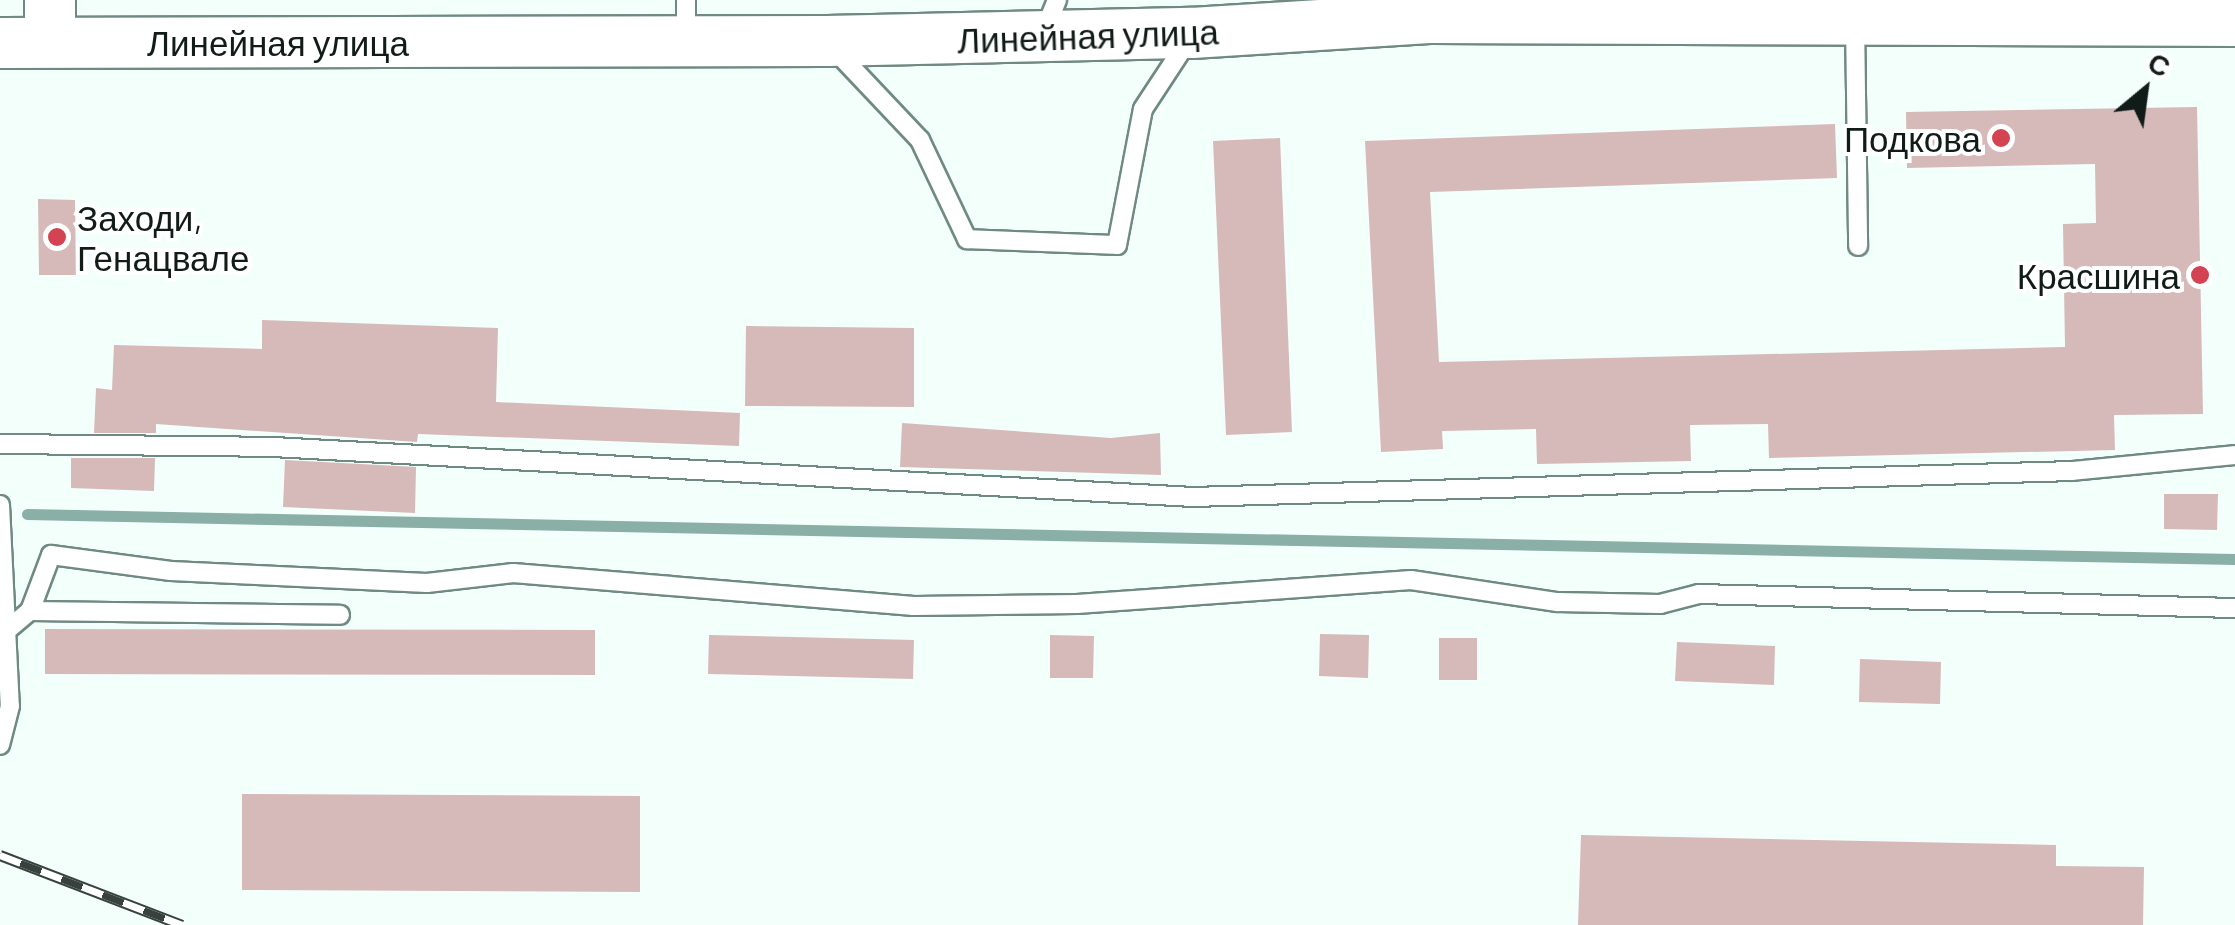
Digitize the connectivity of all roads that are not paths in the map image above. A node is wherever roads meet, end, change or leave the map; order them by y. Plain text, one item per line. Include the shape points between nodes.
1 (1436, 9) edge
2 (2088, 9) edge
3 (1884, 13) edge
4 (1049, 18) edge
5 (686, 20) edge
6 (2235, 20) edge
7 (50, 21) edge
8 (1192, 33) junction
9 (828, 41) junction
10 (0, 43) edge
11 (1858, 246) dead end
12 (0, 444) edge
13 (2235, 455) edge
14 (0, 505) edge
15 (2235, 608) edge
16 (30, 612) junction
17 (340, 614) dead end
18 (1, 636) edge
19 (0, 745) edge

1 - 3 main road, Линейная улица
1 - 8 main road, Линейная улица
2 - 3 main road, Линейная улица
2 - 6 main road, Линейная улица
3 - 11 lane
4 - 8 main road, Линейная улица
4 - 9 main road, Линейная улица
5 - 7 main road, Линейная улица
5 - 9 main road, Линейная улица
7 - 10 main road, Линейная улица
8 - 9 lane via 1143,109 1117,245 966,239 920,140
12 - 13 lane via 273,447 1192,497 2072,470
14 - 18 lane
15 - 16 lane via 1698,594 1660,604 1557,602 1411,580 1077,604 914,606 513,574 427,583 171,571 51,555
16 - 17 lane
16 - 18 lane
18 - 19 lane via 10,706

